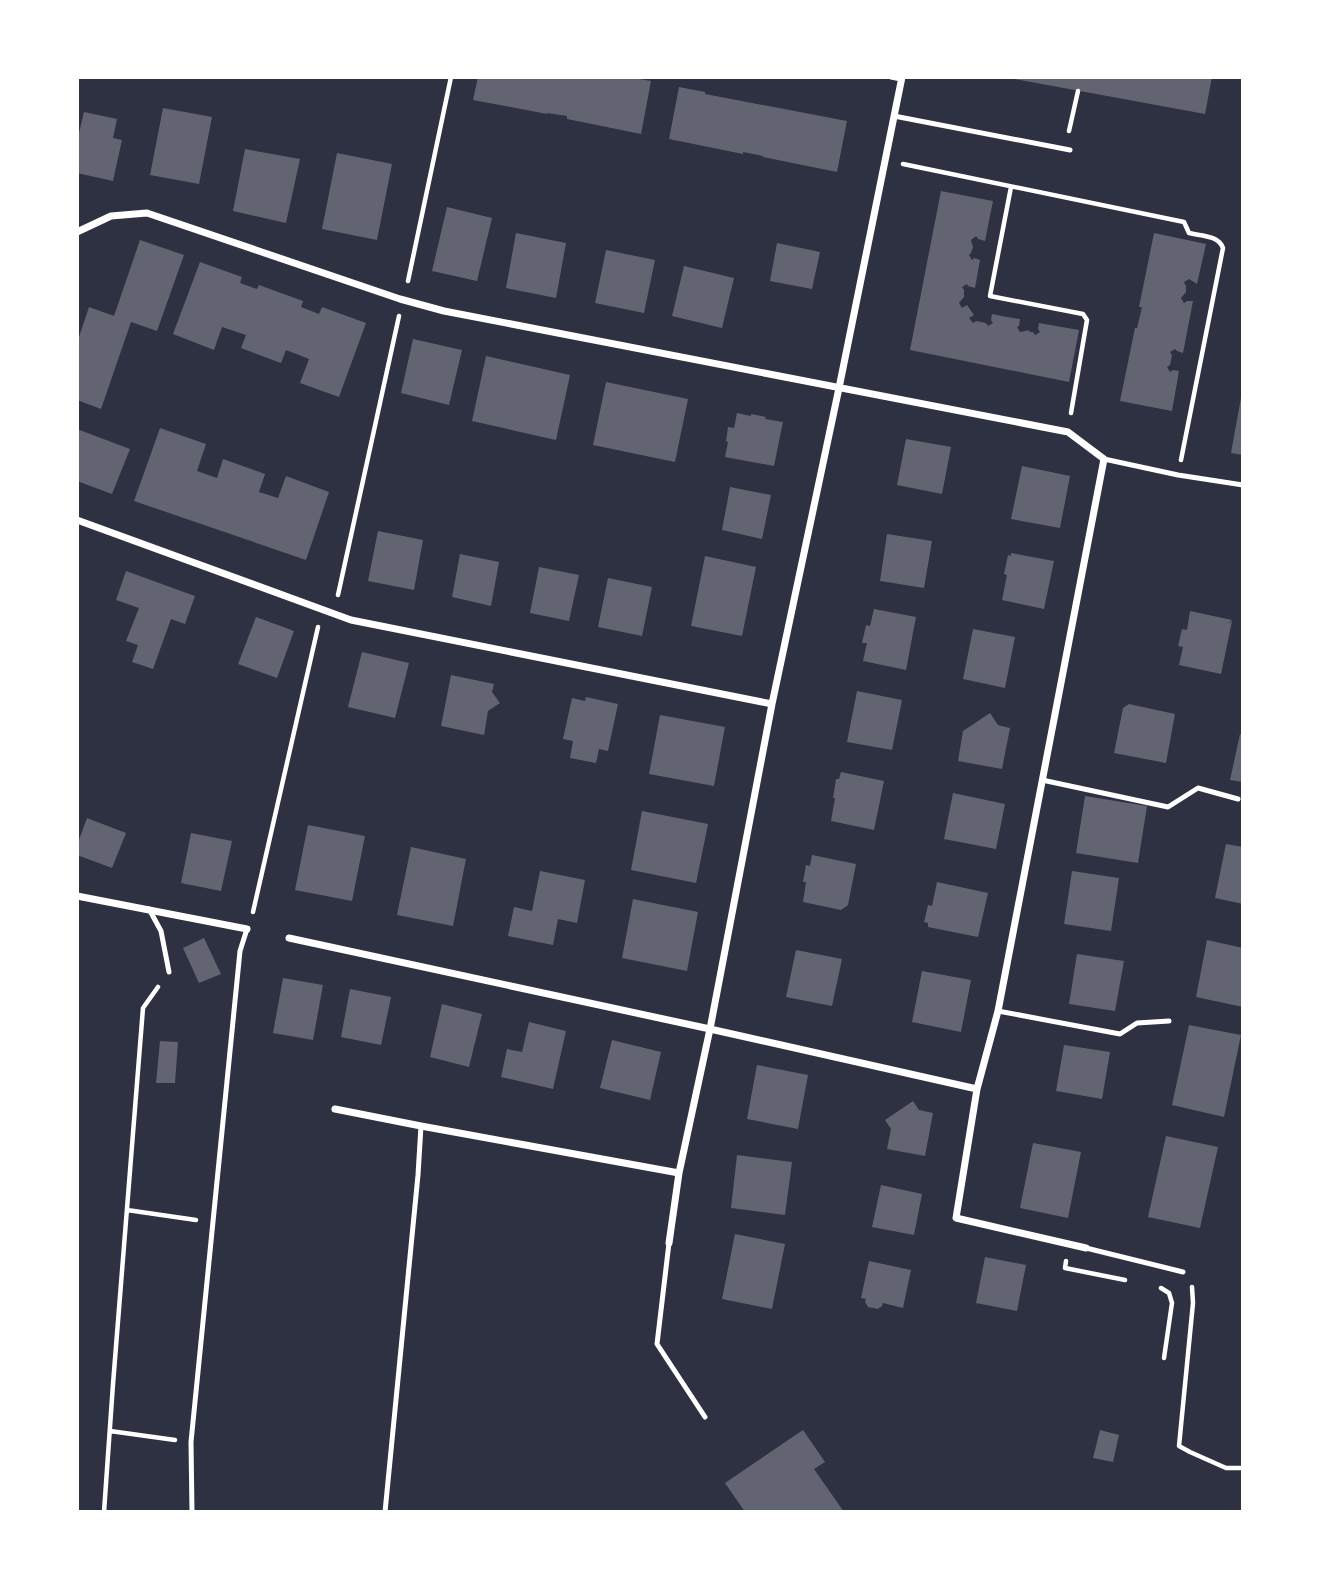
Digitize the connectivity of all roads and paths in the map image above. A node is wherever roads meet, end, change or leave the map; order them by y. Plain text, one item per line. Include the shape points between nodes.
1 (451, 77) edge
2 (891, 77) edge
3 (901, 78) edge
4 (1078, 91) dead end
5 (894, 116) junction
6 (1068, 149) joint
7 (885, 160) junction
8 (1011, 187) junction
9 (77, 232) edge
10 (400, 299) junction
11 (839, 388) junction
12 (1068, 432) junction
13 (1104, 459) junction
14 (1178, 475) junction
15 (1243, 485) edge
16 (77, 520) edge
17 (321, 609) junction
18 (331, 612) junction
19 (772, 704) junction
20 (1042, 780) junction
21 (1238, 799) dead end
22 (77, 896) edge
23 (149, 909) junction
24 (247, 929) junction
25 (289, 938) dead end
26 (169, 972) joint
27 (998, 1010) junction
28 (1169, 1021) dead end
29 (710, 1029) junction
30 (977, 1089) junction
31 (335, 1109) dead end
32 (421, 1126) junction
33 (679, 1173) junction
34 (127, 1210) junction
35 (213, 1223) junction
36 (669, 1243) joint
37 (1069, 1243) junction
38 (1086, 1248) joint
39 (1183, 1272) joint
40 (1137, 1282) dead end
41 (1161, 1287) dead end
42 (1164, 1358) dead end
43 (705, 1417) dead end
44 (110, 1431) junction
45 (191, 1442) junction
46 (1243, 1468) edge
47 (104, 1512) edge
48 (192, 1512) edge
49 (384, 1512) edge

1 - 10 path via 408,281
2 - 3 lane
3 - 5 street
4 - 6 path
5 - 6 lane
5 - 7 street
7 - 8 path
7 - 11 street
8 - 12 path via 990,296 1083,314 1087,320
8 - 14 path via 1184,222 1189,233 1221,242
9 - 10 street via 111,216 147,213
10 - 11 street
10 - 18 path
11 - 12 street
11 - 19 street
12 - 13 street
13 - 14 lane
13 - 20 street
14 - 15 lane
16 - 17 street
17 - 18 street
17 - 24 path
18 - 19 street via 351,620
19 - 29 street
20 - 21 lane via 1168,807 1198,788
20 - 27 street
22 - 23 street
23 - 24 street
23 - 26 lane via 161,931
24 - 35 lane via 240,951
25 - 29 street
26 - 34 path via 143,1008
27 - 28 lane via 1120,1034 1137,1023
27 - 30 street
29 - 30 street
29 - 33 street
30 - 37 street via 956,1218
31 - 32 street
32 - 33 street
32 - 49 lane
33 - 36 street
34 - 35 path
34 - 44 path
35 - 45 lane
36 - 43 lane via 657,1344
37 - 38 street
37 - 40 path via 1065,1268
38 - 39 lane
39 - 46 path via 1192,1280 1194,1303 1180,1446 1226,1468
41 - 42 path via 1172,1303
44 - 45 path
44 - 47 path
45 - 48 lane

